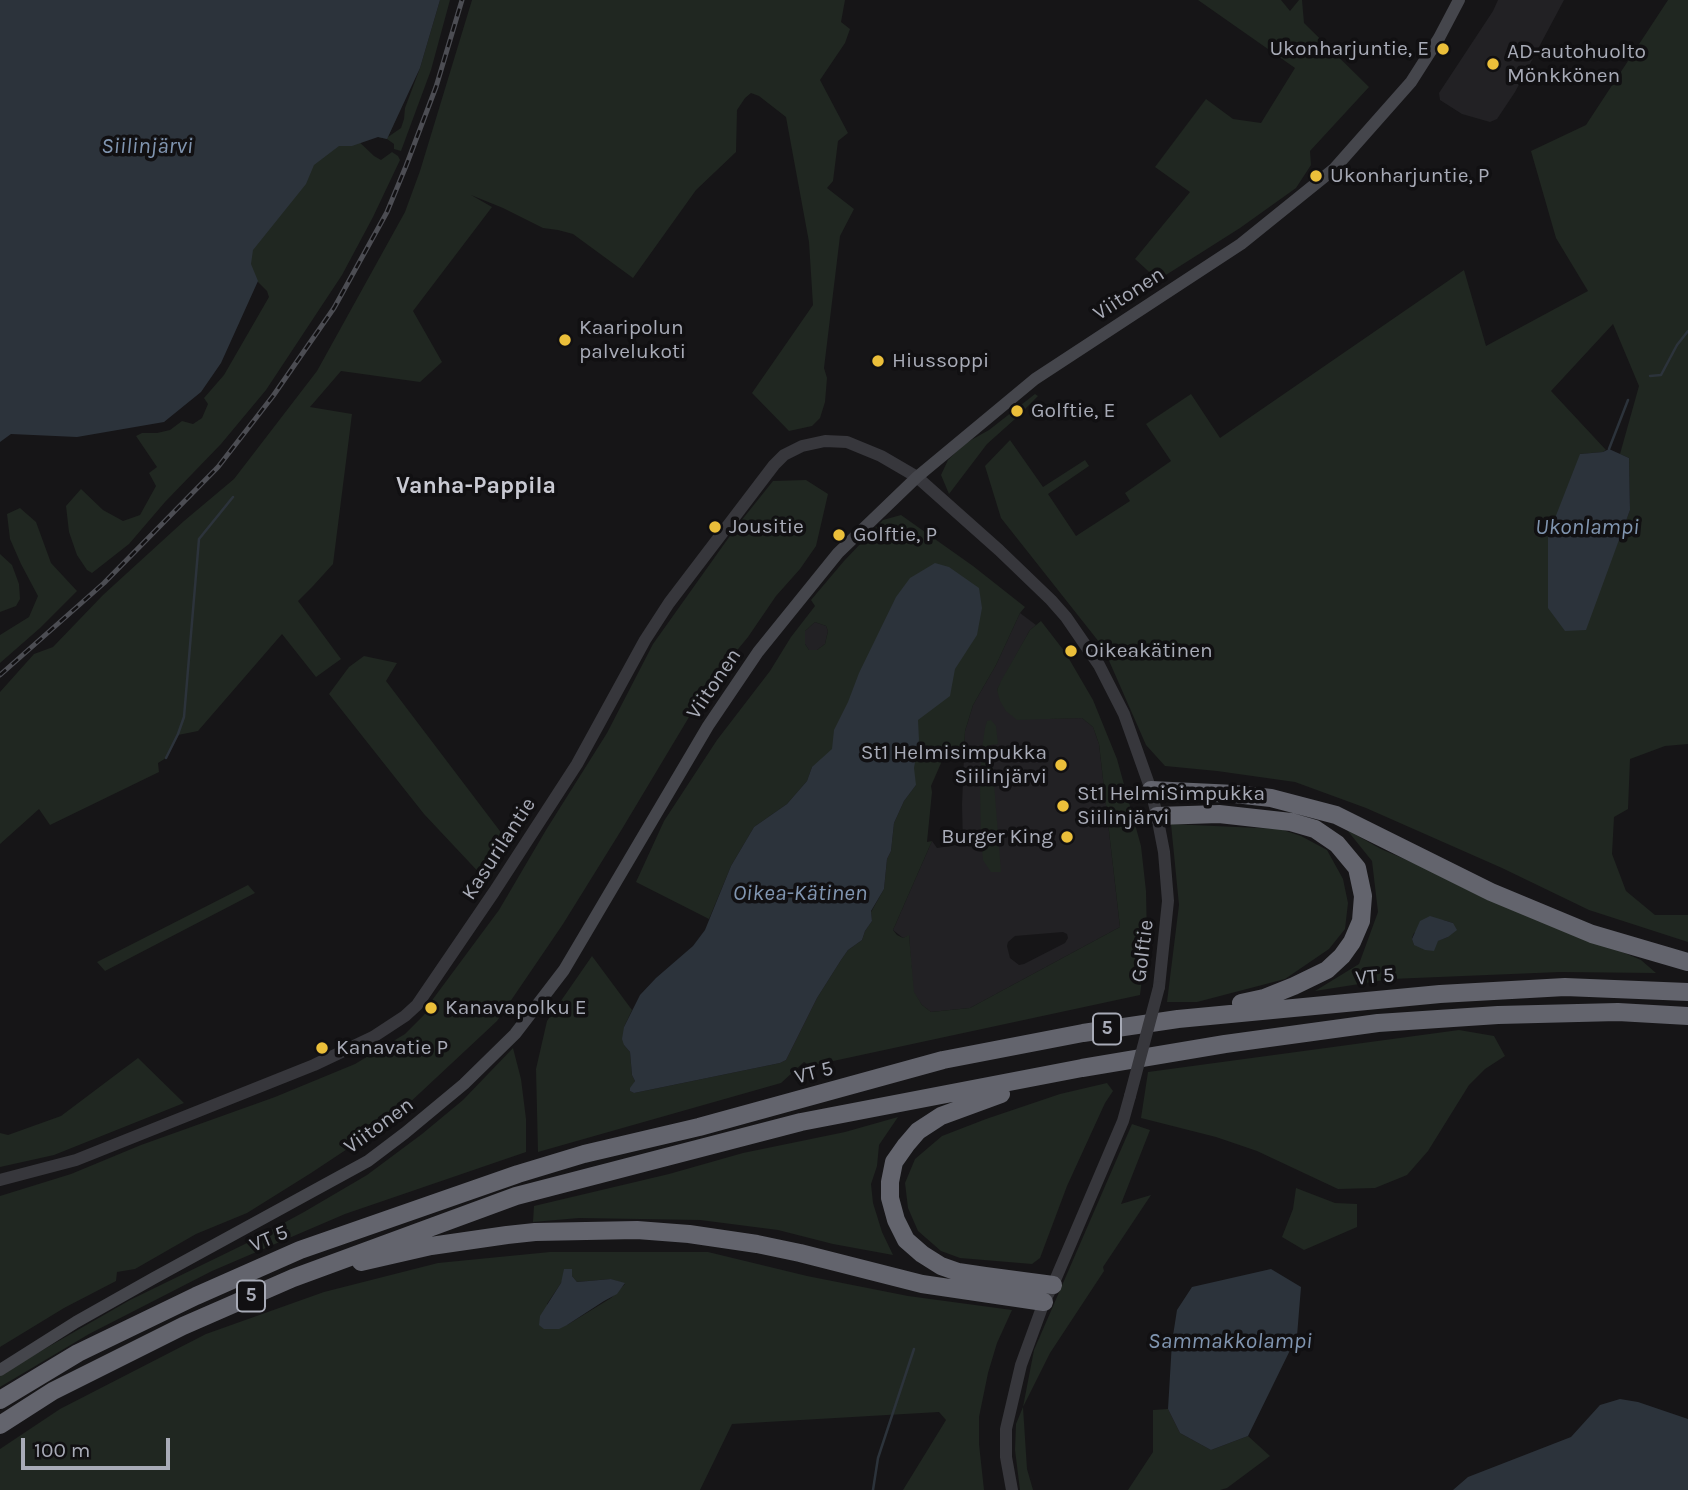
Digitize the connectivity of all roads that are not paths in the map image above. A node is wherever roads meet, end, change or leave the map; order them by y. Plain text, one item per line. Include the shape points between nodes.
1 (1460, 0) edge
2 (917, 477) junction
3 (1151, 790) junction
4 (1157, 816) junction
5 (1688, 962) edge
6 (1688, 992) edge
7 (1688, 1016) edge
8 (1178, 1019) junction
9 (1082, 1068) junction
10 (0, 1180) edge
11 (293, 1278) junction
12 (1053, 1285) junction
13 (1044, 1302) junction
14 (0, 1370) edge
15 (0, 1400) edge
16 (0, 1425) edge
17 (1012, 1490) edge

1 - 2 main road, Viitonen via 1411,82 1334,169 1241,244 1035,379
2 - 3 street, Golftie via 1066,617 1099,665 1124,714
2 - 10 street, Kasurilantie via 847,442 802,446 774,465 669,603 577,764 417,1005 405,1016 314,1065 76,1160
2 - 14 main road, Viitonen via 838,553 758,653 708,726 564,970 515,1034 464,1084 368,1161 76,1322
3 - 4 street, Golftie
3 - 5 highway via 1271,798 1336,814 1491,892 1592,934
4 - 8 highway via 1219,814 1315,829 1337,844 1357,868 1363,896 1361,921 1352,942 1327,970 1264,998
4 - 12 street, Golftie, bridge via 1168,901 1159,987 1123,1121
6 - 8 highway, VT 5 / 5 via 1565,988 1440,993
7 - 9 highway, 5 via 1511,1014 1378,1023
8 - 15 highway, VT 5 / 5 via 943,1060 517,1174 300,1250 78,1353
9 - 11 highway, 5 via 802,1122 516,1196
9 - 12 highway via 940,1116 906,1144 894,1162 890,1182 896,1220 906,1240 922,1254 958,1272
11 - 13 highway via 431,1246 507,1235 637,1230 757,1244 922,1284
11 - 16 highway, 5 via 112,1361
12 - 13 street, Golftie
13 - 17 street, Golftie via 1021,1365 1006,1429

